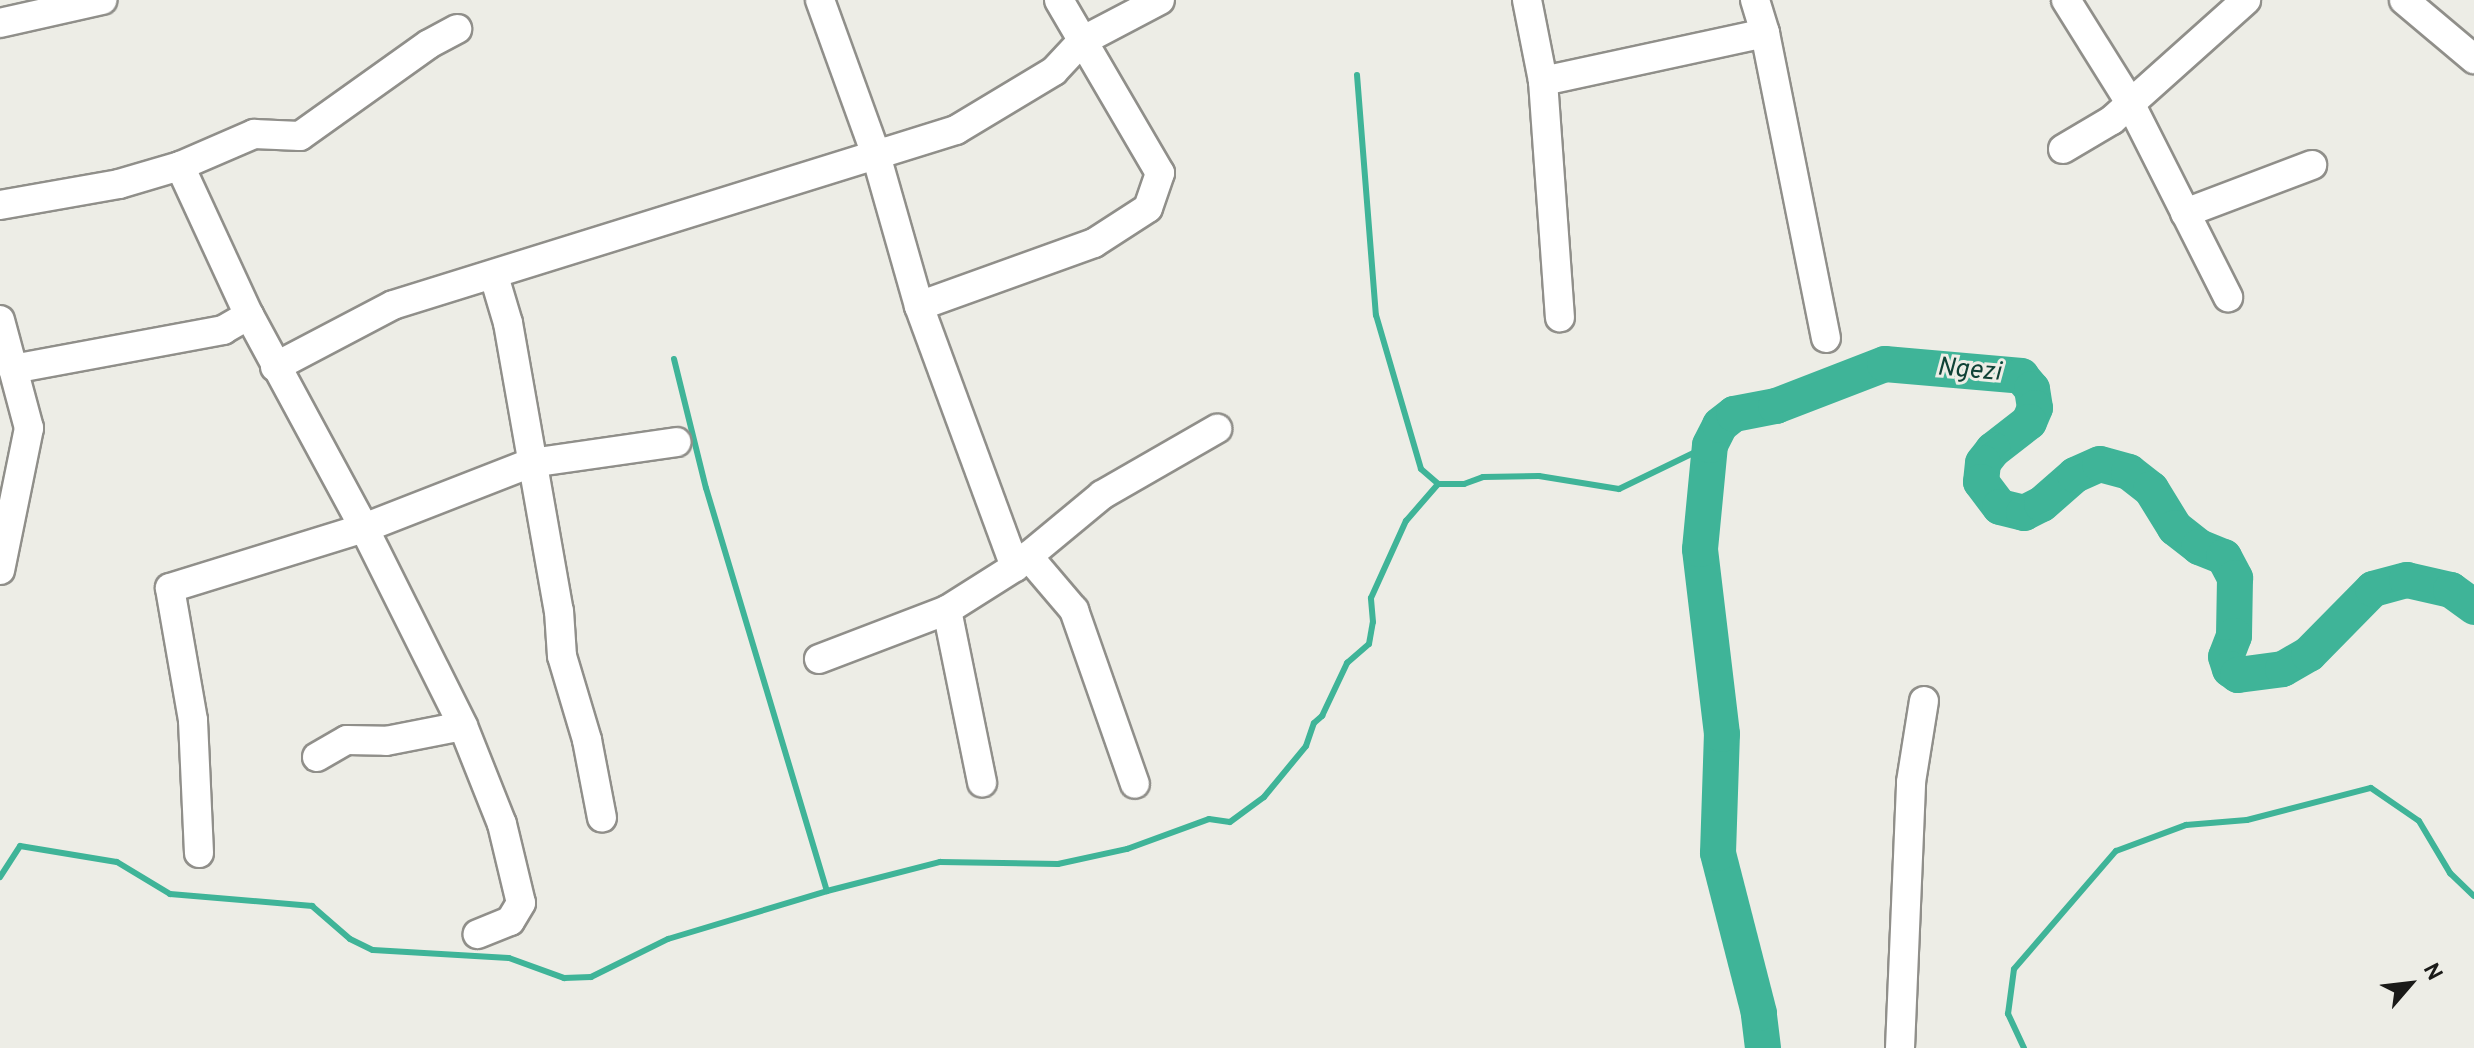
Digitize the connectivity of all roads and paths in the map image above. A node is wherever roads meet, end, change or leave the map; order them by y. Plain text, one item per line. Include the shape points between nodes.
1 (102, 0) edge
2 (820, 0) edge
3 (1059, 0) edge
4 (1160, 0) edge
5 (1527, 0) edge
6 (1755, 0) edge
7 (2066, 0) edge
8 (2246, 0) edge
9 (2404, 0) edge
10 (9, 14) edge
11 (457, 29) dead end
12 (1765, 33) junction
13 (1082, 41) junction
14 (2474, 59) edge
15 (1543, 81) junction
16 (2129, 101) junction
17 (2063, 149) dead end
18 (876, 155) junction
19 (2312, 165) dead end
20 (180, 166) junction
21 (0, 205) edge
22 (2185, 213) junction
23 (494, 276) junction
24 (2228, 297) dead end
25 (919, 306) junction
26 (249, 315) junction
27 (1560, 317) dead end
28 (0, 320) edge
29 (1826, 338) dead end
30 (275, 367) junction
31 (13, 369) junction
32 (1217, 429) dead end
33 (676, 442) dead end
34 (531, 463) junction
35 (364, 528) junction
36 (2, 553) edge
37 (1021, 561) junction
38 (947, 610) junction
39 (819, 659) dead end
40 (1924, 701) dead end
41 (463, 726) junction
42 (317, 757) dead end
43 (982, 782) dead end
44 (1135, 784) dead end
45 (602, 818) dead end
46 (199, 853) dead end
47 (478, 934) dead end
48 (1900, 1048) edge

1 - 10 street
2 - 18 street
3 - 13 street
4 - 13 street
5 - 15 street
6 - 12 street
7 - 16 street
8 - 16 street
9 - 14 street
11 - 20 street via 300,136 254,134
12 - 15 street
12 - 29 street
13 - 18 street via 1054,71 956,130
13 - 25 street via 1160,173 1148,208 1094,243
15 - 27 street
16 - 17 street via 2112,120
16 - 22 street
18 - 23 street
18 - 25 street
19 - 22 street
20 - 21 street via 119,184
20 - 26 street
22 - 24 street
23 - 30 street via 393,305
23 - 34 street via 508,323
25 - 37 street
26 - 30 street
26 - 31 street via 223,330
28 - 31 street
30 - 35 street
31 - 36 street via 29,428
32 - 37 street via 1102,495
33 - 34 street
34 - 35 street
34 - 45 street via 559,611 562,656 587,740
35 - 41 street
35 - 46 street via 170,588 193,720
37 - 38 street
37 - 44 street via 1074,610
38 - 39 street
38 - 43 street
40 - 48 street via 1911,782
41 - 42 street via 386,741 347,740
41 - 47 street via 502,824 521,903 510,921

